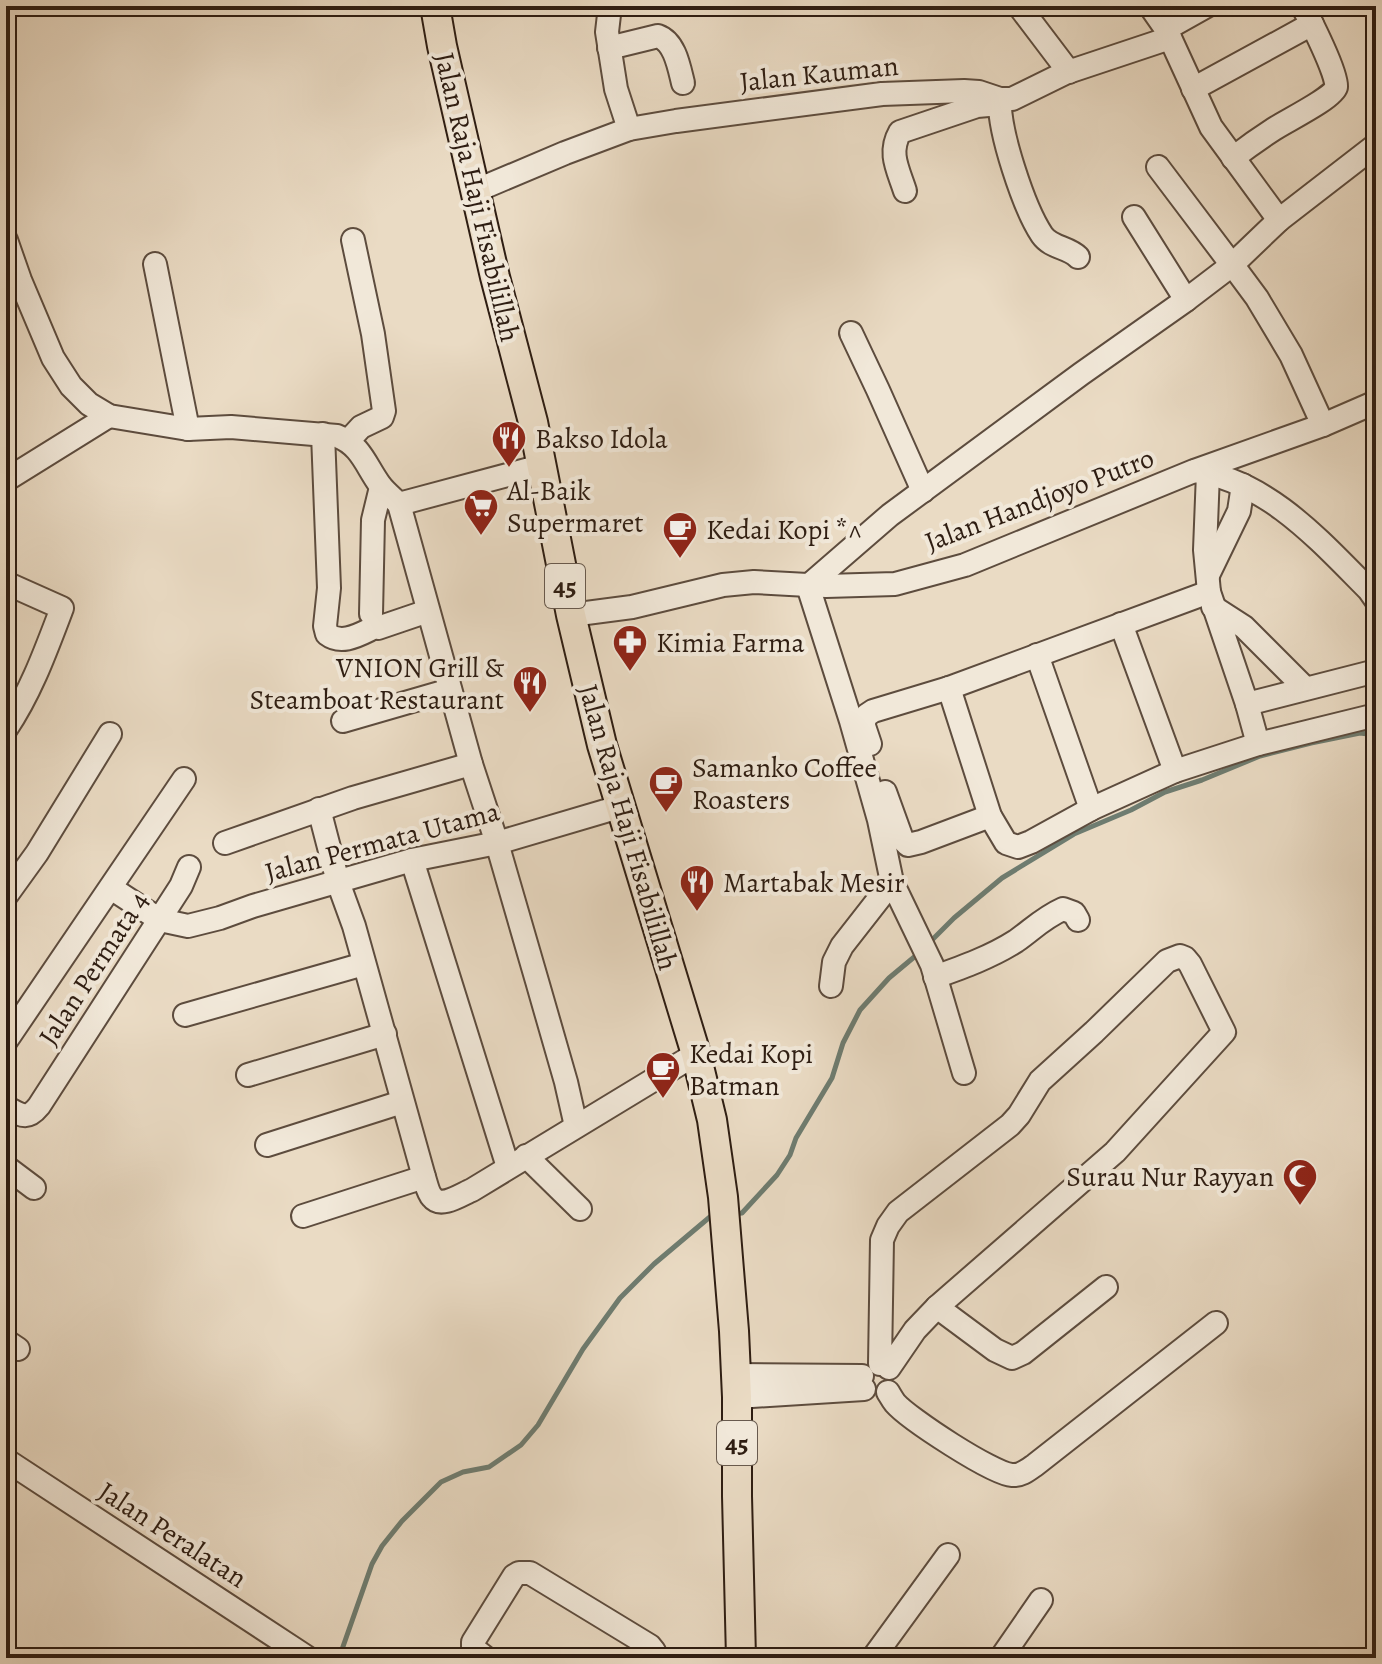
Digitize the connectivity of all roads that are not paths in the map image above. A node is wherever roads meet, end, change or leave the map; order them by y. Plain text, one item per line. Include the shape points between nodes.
1 (435, 6) edge
2 (610, 6) edge
3 (1019, 6) edge
4 (1150, 6) edge
5 (1207, 6) edge
6 (1307, 15) edge
7 (1168, 33) junction
8 (609, 48) junction
9 (1069, 72) junction
10 (683, 83) dead end
11 (1193, 89) junction
12 (1000, 101) junction
13 (629, 129) junction
14 (1376, 145) edge
15 (1233, 158) junction
16 (1158, 167) dead end
17 (475, 191) junction
18 (905, 191) dead end
19 (1134, 217) dead end
20 (1279, 220) junction
21 (6, 240) edge
22 (353, 240) dead end
23 (1078, 257) dead end
24 (155, 264) dead end
25 (1234, 268) junction
26 (1186, 300) junction
27 (851, 333) dead end
28 (1376, 402) edge
29 (109, 416) junction
30 (1323, 425) junction
31 (188, 429) junction
32 (323, 434) junction
33 (349, 440) junction
34 (541, 466) junction
35 (1201, 472) junction
36 (6, 480) edge
37 (1243, 485) junction
38 (381, 487) junction
39 (923, 491) junction
40 (399, 504) junction
41 (6, 583) edge
42 (808, 586) junction
43 (1210, 591) junction
44 (1374, 592) edge
45 (428, 611) junction
46 (571, 615) junction
47 (373, 624) junction
48 (1121, 624) junction
49 (1037, 655) junction
50 (1376, 671) edge
51 (949, 688) junction
52 (1305, 688) junction
53 (450, 690) junction
54 (1247, 704) junction
55 (1376, 715) edge
56 (343, 721) dead end
57 (6, 729) edge
58 (110, 734) dead end
59 (1258, 744) junction
60 (471, 764) junction
61 (1175, 771) junction
62 (184, 779) dead end
63 (619, 807) junction
64 (319, 809) junction
65 (1091, 809) junction
66 (990, 816) junction
67 (225, 843) dead end
68 (497, 843) junction
69 (412, 860) junction
70 (189, 867) dead end
71 (338, 882) junction
72 (892, 882) junction
73 (111, 888) junction
74 (6, 896) edge
75 (160, 920) junction
76 (1078, 920) dead end
77 (364, 964) junction
78 (935, 977) junction
79 (831, 986) dead end
80 (207, 1010) dead end
81 (385, 1034) junction
82 (6, 1041) edge
83 (696, 1054) junction
84 (964, 1073) dead end
85 (248, 1075) dead end
86 (402, 1102) junction
87 (6, 1107) edge
88 (576, 1126) junction
89 (267, 1145) dead end
90 (517, 1161) junction
91 (6, 1167) edge
92 (424, 1177) junction
93 (34, 1188) dead end
94 (580, 1209) dead end
95 (303, 1216) dead end
96 (1106, 1287) dead end
97 (937, 1307) junction
98 (1216, 1323) dead end
99 (874, 1374) junction
100 (737, 1386) junction
101 (6, 1460) edge
102 (948, 1555) dead end
103 (1041, 1600) dead end
104 (299, 1652) edge
105 (741, 1656) edge
106 (486, 1658) edge
107 (655, 1658) edge
108 (873, 1658) edge
109 (1001, 1658) edge

1 - 17 main road, Jalan Raja Haji Fisabilillah / 45
2 - 8 street
3 - 9 street
4 - 7 street
5 - 7 street, Jalan Kauman
6 - 11 street
6 - 15 street via 1334,72 1335,90
7 - 9 street, Jalan Kauman
7 - 11 street
8 - 10 street via 664,38
8 - 13 street
9 - 12 street, Jalan Kauman
11 - 15 street
12 - 13 street, Jalan Kauman via 964,91 882,94
12 - 18 street via 900,132 894,153
12 - 23 street via 1007,149 1042,235
13 - 17 street, Jalan Kauman
14 - 20 street
15 - 20 street
16 - 25 street
17 - 34 main road, Jalan Raja Haji Fisabilillah / 45
19 - 26 street
20 - 25 street
21 - 29 street via 53,358 82,398
22 - 33 street via 384,411
24 - 31 street
25 - 26 street
25 - 30 street via 1291,355
26 - 39 street
27 - 39 street
28 - 30 street, Jalan Handjoyo Putro
29 - 31 street
29 - 36 street
30 - 35 street, Jalan Handjoyo Putro
31 - 32 street
32 - 33 street
32 - 47 street via 327,634 338,640 356,637
33 - 38 street
34 - 40 street
34 - 46 main road, Jalan Raja Haji Fisabilillah / 45
35 - 37 street
35 - 42 street, Jalan Handjoyo Putro via 965,565 895,584
35 - 43 street
37 - 43 street
37 - 44 street via 1310,531
38 - 40 street
38 - 47 street via 373,520
39 - 42 street
40 - 45 street
41 - 57 street via 62,608
42 - 46 street, Jalan Handjoyo Putro via 723,585
42 - 72 street via 851,721
43 - 48 street
43 - 52 street
43 - 54 street
45 - 47 street
45 - 53 street
46 - 63 main road, Jalan Raja Haji Fisabilillah / 45
48 - 49 street
48 - 61 street
49 - 51 street
49 - 65 street
50 - 52 street
51 - 66 street
51 - 66 street via 873,711 864,719 865,730 908,845
52 - 54 street
53 - 56 street
53 - 60 street
54 - 59 street
55 - 59 street
58 - 74 street
59 - 61 street
60 - 64 street
60 - 68 street
61 - 65 street
62 - 73 street, Jalan Permata 4
63 - 68 street, Jalan Permata Utama
63 - 83 main road, Jalan Raja Haji Fisabilillah / 45
64 - 67 street
64 - 71 street
65 - 66 street via 1018,847 1006,843
68 - 69 street, Jalan Permata Utama
68 - 88 street
69 - 71 street, Jalan Permata Utama
69 - 90 street
70 - 75 street, Jalan Permata 4
71 - 75 street, Jalan Permata Utama via 188,926
71 - 77 street
72 - 78 street
72 - 79 street via 842,946
73 - 75 street
73 - 82 street, Jalan Permata 4
75 - 87 street, Jalan Permata 4 via 39,1106 27,1116
76 - 78 street via 1063,909 989,957
77 - 80 street
77 - 81 street
78 - 84 street
81 - 85 street
81 - 86 street
83 - 88 street
83 - 100 main road, Jalan Raja Haji Fisabilillah / 45 via 719,1161
86 - 89 street
86 - 92 street
88 - 90 street
90 - 92 street via 442,1202 431,1197
90 - 94 street
91 - 93 street
92 - 95 street
96 - 97 street via 1012,1358
97 - 99 street
97 - 99 street via 1115,1152 1224,1032 1185,958 1167,961 1040,1081 1010,1125 898,1212 880,1253
98 - 99 street via 1017,1476 991,1467 924,1427 893,1401 888,1392 894,1378
99 - 100 street
100 - 105 main road, Jalan Raja Haji Fisabilillah / 45
101 - 104 street, Jalan Peralatan
102 - 108 street
103 - 109 street
106 - 107 street via 473,1642 514,1576 523,1572 650,1646

